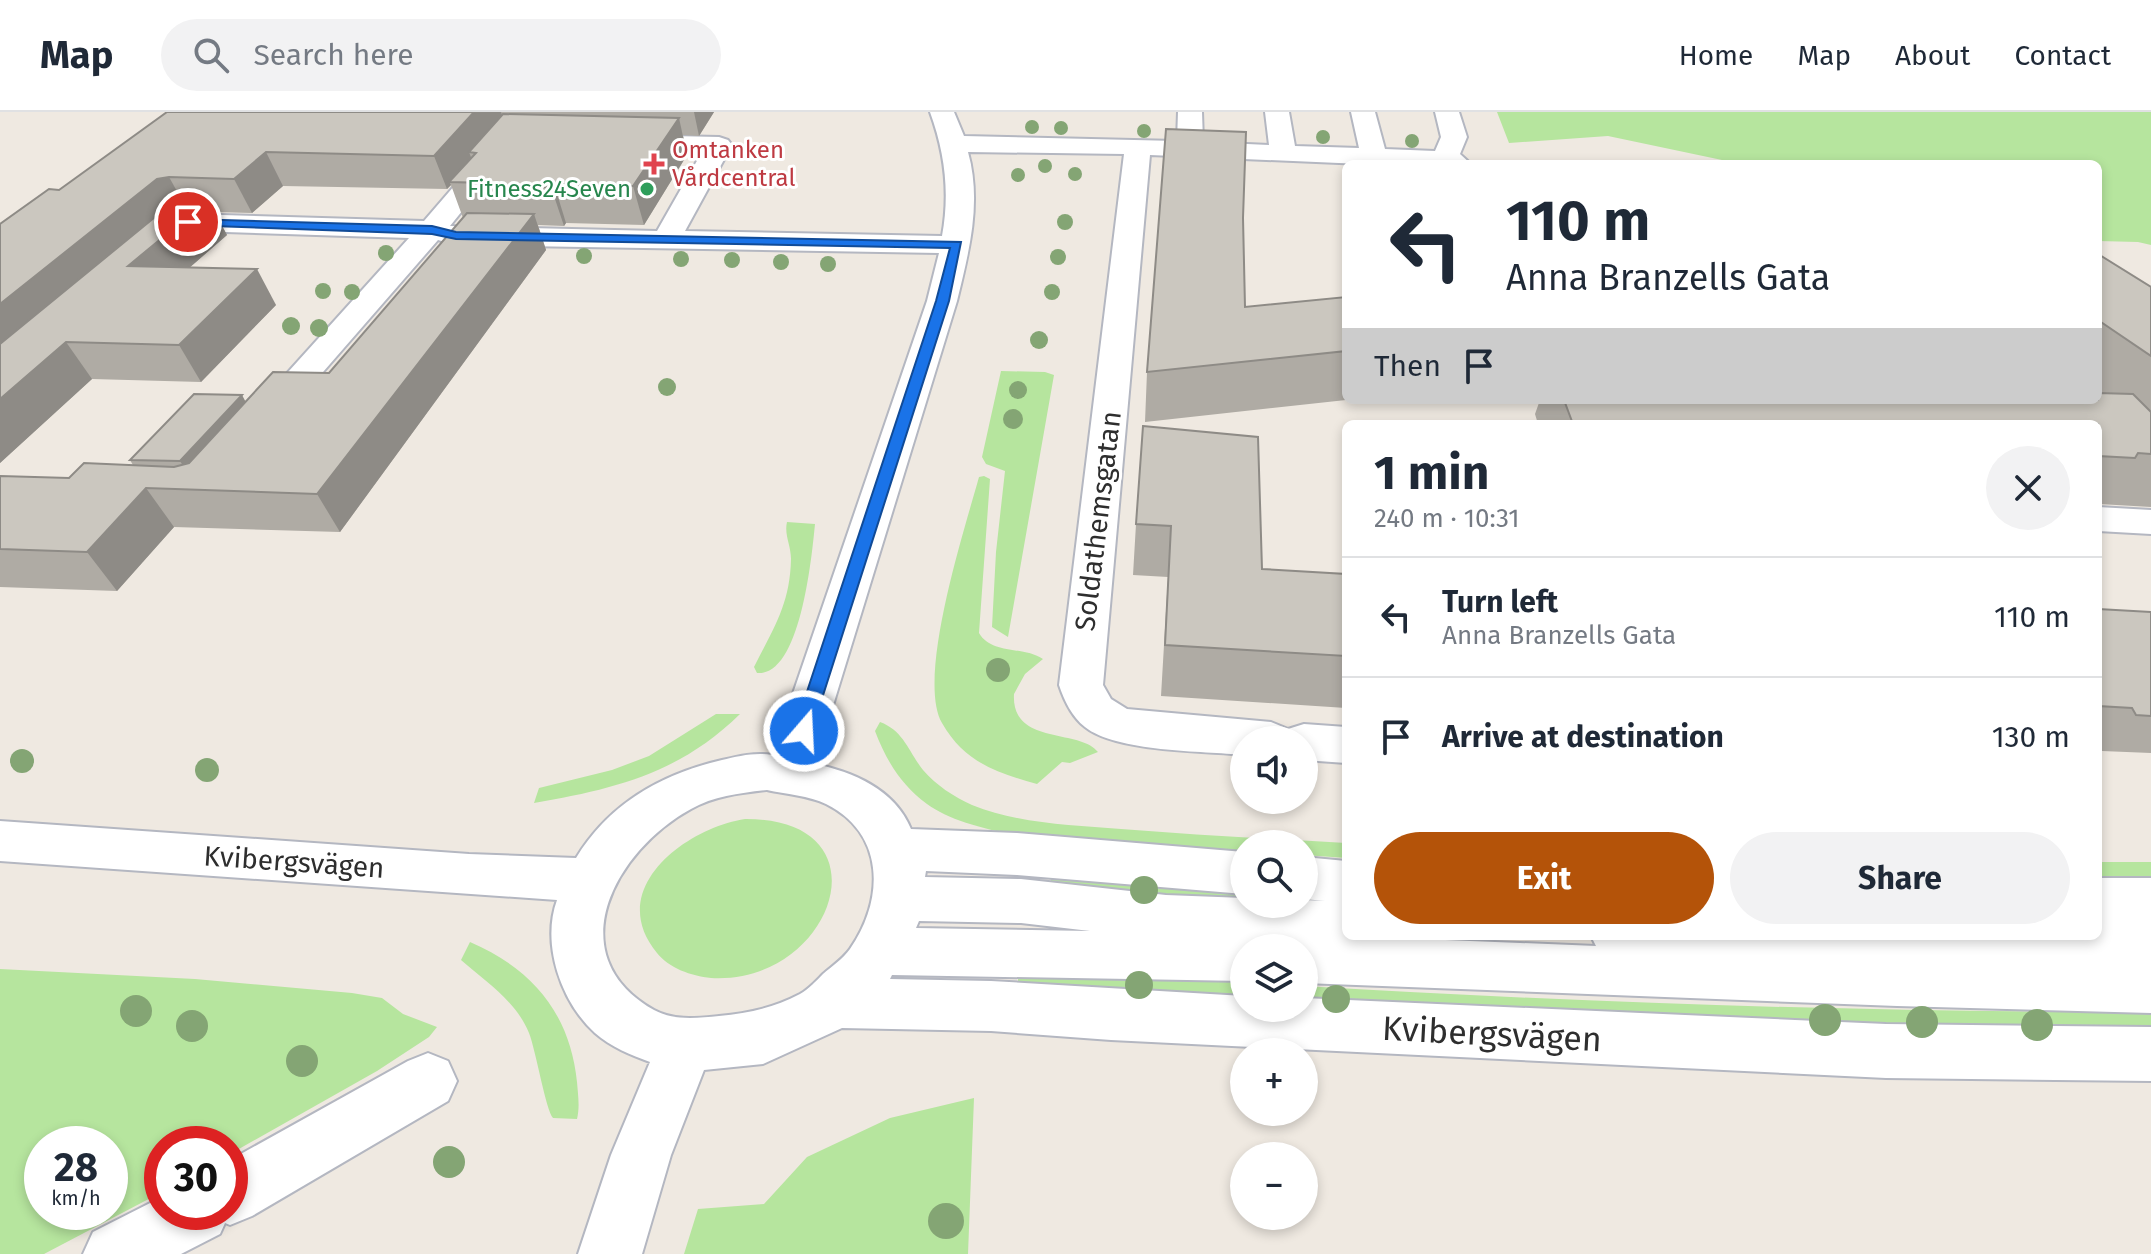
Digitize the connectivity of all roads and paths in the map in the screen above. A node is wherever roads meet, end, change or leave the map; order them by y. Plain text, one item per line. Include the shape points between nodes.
1 (1190, 112) edge
2 (1277, 112) edge
3 (1363, 112) edge
4 (1447, 112) edge
5 (949, 128) edge
6 (511, 136) edge
7 (601, 142) edge
8 (1138, 147) junction
9 (1190, 150) junction
10 (1283, 153) junction
11 (1374, 157) junction
12 (1420, 160) edge
13 (1451, 160) edge
14 (432, 230) junction
15 (666, 240) junction
16 (956, 245) junction
17 (153, 253) edge
18 (243, 443) edge
19 (2102, 519) edge
20 (2151, 522) edge
21 (1230, 736) edge
22 (1318, 743) edge
23 (1342, 745) edge
24 (789, 773) junction
25 (0, 841) edge
26 (1230, 872) edge
27 (899, 874) junction
28 (1318, 879) edge
29 (589, 880) junction
30 (1342, 882) edge
31 (2102, 900) edge
32 (2151, 900) edge
33 (1342, 925) edge
34 (1724, 940) edge
35 (2151, 945) edge
36 (879, 951) junction
37 (1230, 957) edge
38 (1318, 960) edge
39 (2151, 988) edge
40 (834, 1003) junction
41 (686, 1045) junction
42 (2151, 1054) edge
43 (428, 1081) dead end
44 (248, 1184) edge
45 (162, 1230) edge
46 (115, 1254) edge
47 (610, 1254) edge

1 - 9 street
2 - 10 street
3 - 11 street
4 - 13 street via 1454,137
5 - 8 street via 1096,135
5 - 16 street via 961,194
6 - 14 street
7 - 15 street via 719,145
8 - 9 street
8 - 21 street, Soldathemsgatan via 1081,685 1087,703 1101,718 1120,726
9 - 10 street
10 - 11 street
11 - 12 street
14 - 15 street via 456,236
14 - 17 street via 188,222
14 - 18 street
15 - 16 street
16 - 24 street
19 - 20 street
22 - 23 street
24 - 27 street via 845,790 876,816
24 - 29 street via 731,776 674,795 624,832
25 - 29 street, Kvibergsvägen
26 - 27 street via 1017,854
27 - 33 street via 1021,901 1166,917
27 - 36 street via 894,927
28 - 30 street
29 - 41 street via 576,933 589,984 627,1025
31 - 32 street
34 - 35 street via 1884,946
36 - 37 street
36 - 40 street via 860,981
38 - 39 street
40 - 41 street via 763,1038
40 - 42 street, Kvibergsvägen via 991,1006 1886,1051
41 - 47 street via 641,1155
43 - 44 street
45 - 46 street

